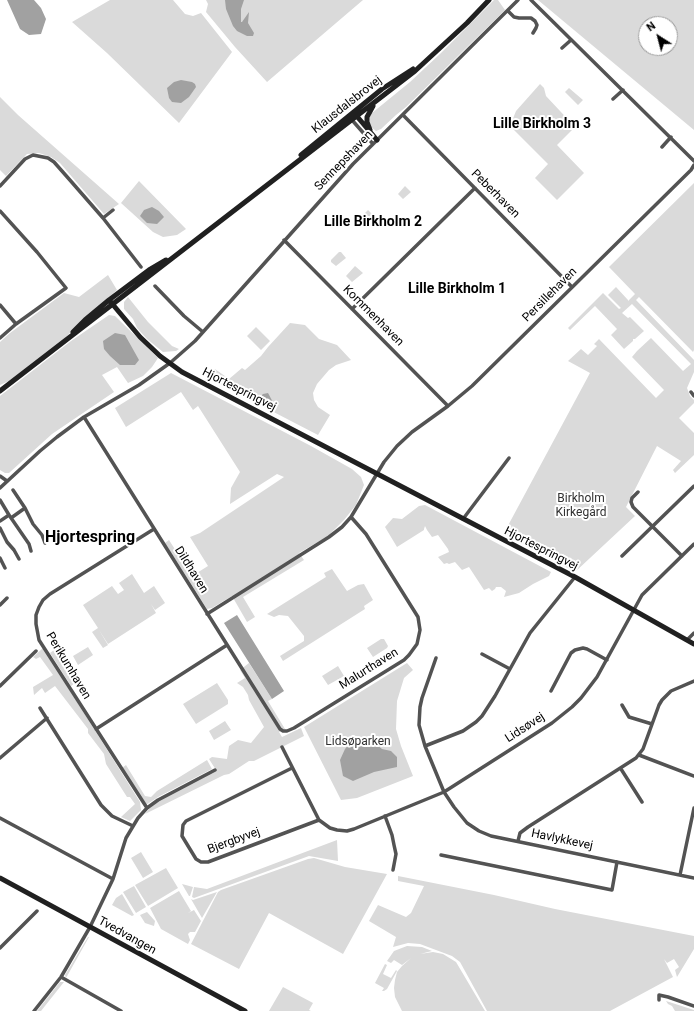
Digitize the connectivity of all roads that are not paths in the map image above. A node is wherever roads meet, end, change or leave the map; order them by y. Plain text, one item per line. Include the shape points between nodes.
1 (489, 0) edge
2 (518, 0) edge
3 (531, 0) edge
4 (508, 11) junction
5 (533, 33) dead end
6 (571, 40) junction
7 (562, 48) dead end
8 (439, 49) junction
9 (623, 90) junction
10 (613, 99) dead end
11 (376, 102) junction
12 (353, 112) junction
13 (403, 115) junction
14 (354, 118) junction
15 (372, 135) junction
16 (671, 137) junction
17 (375, 142) junction
18 (662, 147) dead end
19 (694, 161) edge
20 (694, 165) edge
21 (272, 181) junction
22 (0, 186) edge
23 (475, 188) junction
24 (113, 210) dead end
25 (0, 211) edge
26 (103, 218) junction
27 (284, 240) junction
28 (175, 256) junction
29 (141, 267) dead end
30 (155, 286) dead end
31 (572, 287) junction
32 (109, 300) junction
33 (0, 305) edge
34 (113, 305) junction
35 (352, 309) junction
36 (16, 324) junction
37 (203, 332) junction
38 (0, 338) edge
39 (64, 341) junction
40 (170, 363) junction
41 (15, 379) junction
42 (0, 388) edge
43 (0, 391) edge
44 (690, 392) dead end
45 (694, 396) edge
46 (448, 406) junction
47 (84, 418) junction
48 (509, 458) dead end
49 (377, 473) junction
50 (0, 476) edge
51 (7, 481) junction
52 (694, 486) edge
53 (0, 488) edge
54 (13, 490) dead end
55 (638, 492) dead end
56 (0, 500) edge
57 (25, 508) junction
58 (10, 516) junction
59 (351, 517) junction
60 (463, 519) junction
61 (0, 521) edge
62 (652, 526) junction
63 (0, 529) edge
64 (154, 529) junction
65 (45, 543) dead end
66 (694, 544) edge
67 (31, 551) dead end
68 (622, 556) dead end
69 (682, 556) junction
70 (0, 558) edge
71 (19, 559) dead end
72 (5, 568) dead end
73 (574, 577) junction
74 (7, 598) dead end
75 (0, 605) edge
76 (633, 610) junction
77 (207, 614) junction
78 (694, 633) edge
79 (687, 640) junction
80 (694, 644) edge
81 (227, 645) junction
82 (36, 651) dead end
83 (482, 654) dead end
84 (436, 658) dead end
85 (607, 660) junction
86 (510, 669) junction
87 (694, 680) edge
88 (0, 686) edge
89 (551, 691) dead end
90 (622, 705) dead end
91 (40, 708) dead end
92 (47, 718) junction
93 (652, 724) junction
94 (96, 729) junction
95 (283, 731) joint
96 (425, 746) junction
97 (282, 747) dead end
98 (639, 755) junction
99 (0, 758) edge
100 (292, 768) junction
101 (621, 768) junction
102 (215, 770) dead end
103 (694, 776) edge
104 (444, 792) junction
105 (642, 802) dead end
106 (146, 808) junction
107 (694, 808) edge
108 (385, 816) junction
109 (0, 818) edge
110 (319, 820) junction
111 (133, 826) junction
112 (518, 841) junction
113 (441, 855) dead end
114 (617, 862) junction
115 (393, 870) dead end
116 (680, 874) junction
117 (0, 878) edge
118 (694, 878) edge
119 (113, 880) junction
120 (37, 911) dead end
121 (90, 927) junction
122 (0, 948) edge
123 (61, 977) junction
124 (659, 1000) dead end
125 (694, 1006) edge
126 (34, 1011) edge
127 (121, 1011) edge
128 (245, 1011) edge

1 - 8 street, Klausdalsbrovej
2 - 4 street, Sennepshaven
3 - 6 street
4 - 5 street via 518,18 531,18 535,21 537,25
4 - 13 street, Sennepshaven
6 - 7 street
6 - 9 street
8 - 11 street, Klausdalsbrovej via 416,71
8 - 12 street, Klausdalsbrovej
9 - 10 street
9 - 16 street
11 - 14 street, Klausdalsbrovej
11 - 15 street via 367,117
12 - 14 street
12 - 21 street, Klausdalsbrovej
13 - 17 street, Sennepshaven
13 - 23 street, Peberhaven
14 - 15 street
14 - 17 street
14 - 21 street, Klausdalsbrovej
15 - 17 street
16 - 18 street
16 - 19 street
17 - 27 street, Sennepshaven
20 - 31 street, Persillehaven
21 - 28 street, Klausdalsbrovej
22 - 26 street via 26,159 33,155 41,156 54,162
23 - 31 street, Peberhaven
23 - 35 street
24 - 26 street
25 - 36 street via 66,288
26 - 29 street
27 - 35 street, Kommenhaven
27 - 37 street, Sennepshaven
28 - 32 street, Klausdalsbrovej via 149,270
28 - 34 street, Klausdalsbrovej
30 - 37 street
31 - 46 street, Persillehaven via 478,381
32 - 34 street, Hjortespringvej
32 - 39 street, Klausdalsbrovej
33 - 36 street
34 - 39 street, Klausdalsbrovej
34 - 40 street, Hjortespringvej via 140,337
35 - 46 street, Kommenhaven
36 - 38 street
37 - 40 street, Sennepshaven
39 - 41 street, Klausdalsbrovej
40 - 47 street, Sennepshaven
40 - 49 street, Hjortespringvej via 182,372
41 - 42 street, Klausdalsbrovej
41 - 43 street, Klausdalsbrovej
44 - 45 street
46 - 49 street, Persillehaven via 396,446
47 - 51 street, Sennepshaven via 40,451
47 - 64 street, Dildhaven
48 - 60 street
49 - 59 street
49 - 60 street, Hjortespringvej
50 - 51 street
51 - 53 street, Sennepshaven
52 - 62 street
54 - 57 street
55 - 62 street via 632,498 632,505
56 - 58 street
57 - 58 street
57 - 65 street
58 - 61 street
58 - 67 street
59 - 77 street via 329,537
59 - 95 street, Malurthaven via 366,534 418,617 420,630 417,644 410,656 404,660 294,728
60 - 73 street, Hjortespringvej
62 - 68 street
62 - 69 street
63 - 71 street
64 - 77 street, Dildhaven
64 - 94 street, Perikumhaven via 50,594 36,615 39,640
66 - 69 street, Lidsøvej
69 - 76 street, Lidsøvej via 642,596
70 - 72 street
73 - 76 street, Hjortespringvej
73 - 86 street via 530,633
74 - 75 street
76 - 79 street, Hjortespringvej
76 - 85 street, Lidsøvej
77 - 81 street, Dildhaven
78 - 79 street
79 - 80 street, Hjortespringvej
81 - 94 street
81 - 95 street, Dildhaven
82 - 88 street
83 - 86 street
84 - 96 street, Havlykkevej via 420,707 419,725
85 - 89 street via 587,649 575,650
85 - 104 street, Lidsøvej via 590,688 562,716
86 - 96 street via 487,710 476,722 463,731
87 - 93 street via 666,695
90 - 93 street via 629,717
91 - 92 street
92 - 99 street
92 - 111 street via 100,805 112,816
93 - 98 street
94 - 106 street, Perikumhaven
96 - 104 street, Havlykkevej
97 - 100 street
98 - 101 street
98 - 103 street
100 - 110 street
100 - 110 street, Bjergbyvej via 186,821 181,830 182,836 192,855 201,862 208,862
101 - 105 street
101 - 112 street via 528,827 520,833
102 - 106 street
104 - 108 street, Lidsøvej
104 - 112 street, Havlykkevej via 467,823 491,836
106 - 111 street
107 - 116 street
108 - 110 street, Lidsøvej via 347,831 330,828
108 - 115 street via 396,854
109 - 119 street
111 - 119 street via 126,838
112 - 114 street, Havlykkevej
113 - 114 street via 612,890
114 - 116 street, Havlykkevej
116 - 118 street, Havlykkevej
117 - 121 street, Tvedvangen
119 - 121 street
120 - 122 street
121 - 123 street
121 - 128 street, Tvedvangen
123 - 126 street
123 - 127 street
124 - 125 street via 659,995

